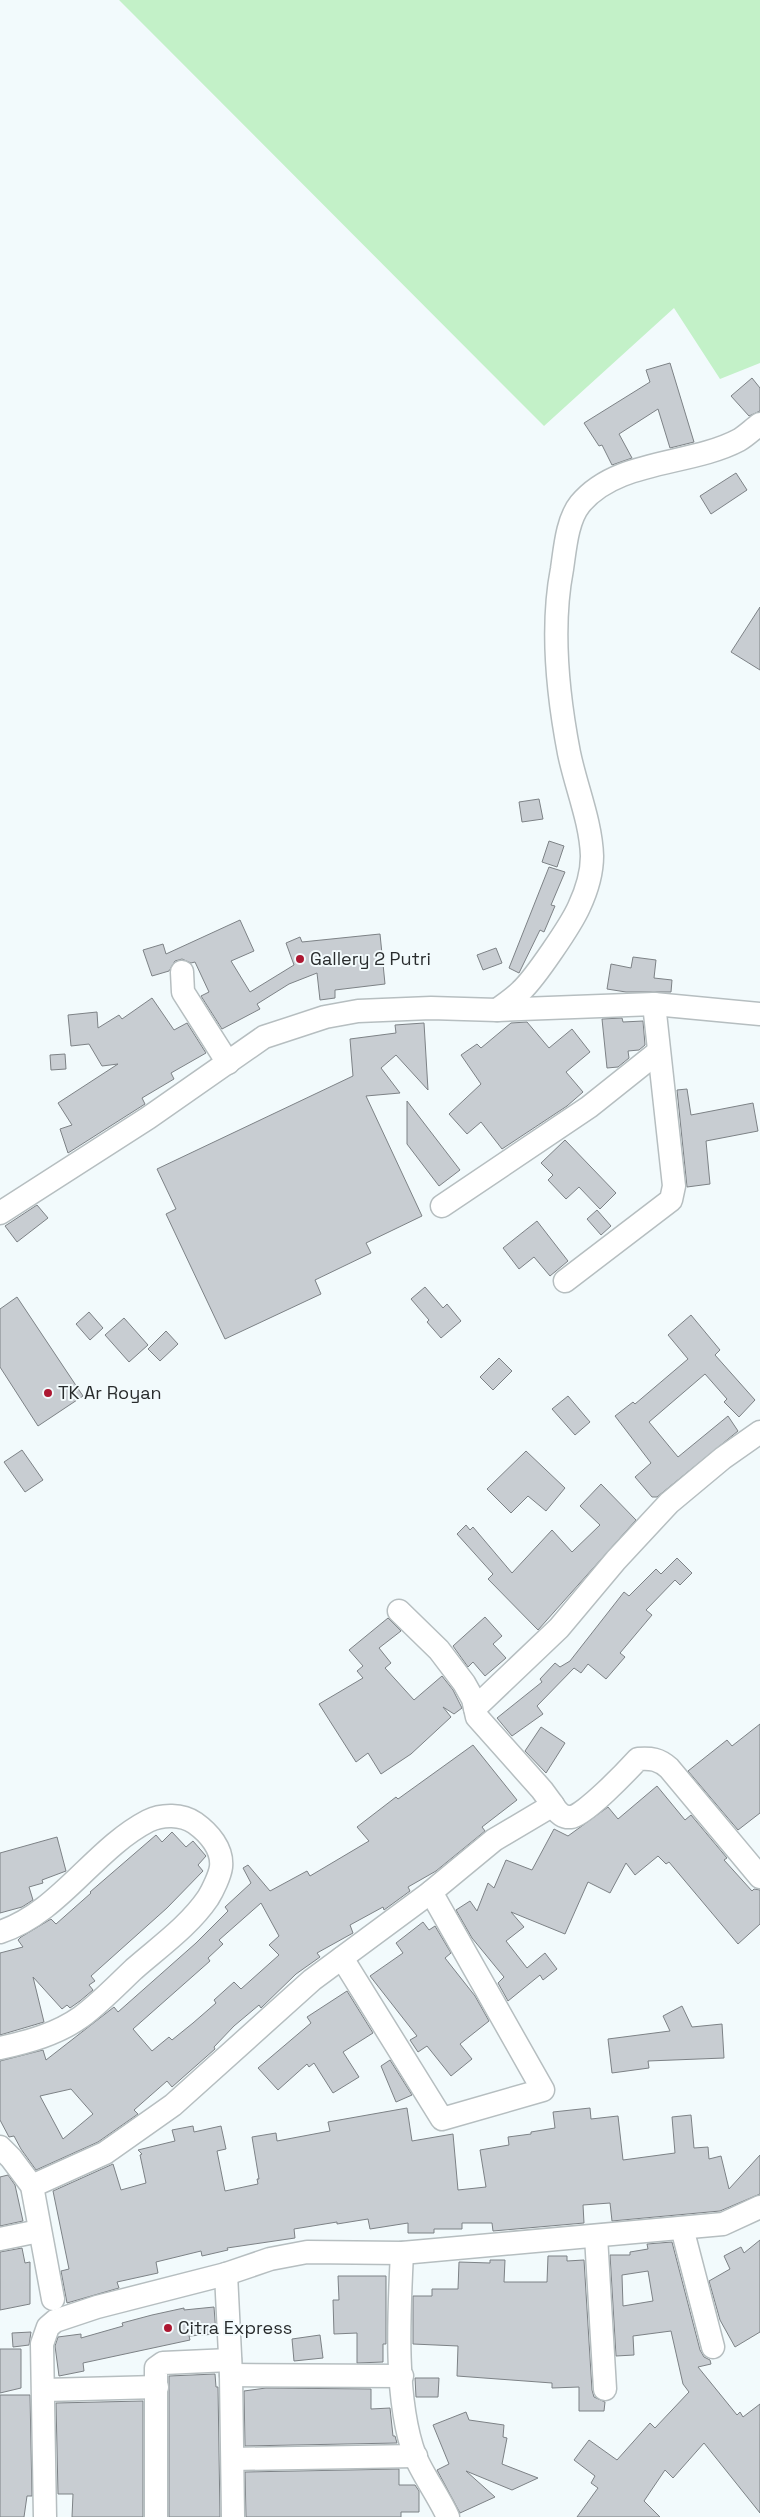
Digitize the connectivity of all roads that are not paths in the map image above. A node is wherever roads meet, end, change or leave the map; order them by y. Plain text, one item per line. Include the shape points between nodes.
1 (760, 424) edge
2 (182, 972) dead end
3 (654, 1004) junction
4 (497, 1010) junction
5 (760, 1014) edge
6 (658, 1052) junction
7 (228, 1063) junction
8 (442, 1206) dead end
9 (0, 1213) edge
10 (565, 1281) dead end
11 (760, 1432) edge
12 (399, 1611) dead end
13 (475, 1708) junction
14 (553, 1805) junction
15 (760, 1877) edge
16 (431, 1892) junction
17 (0, 1932) edge
18 (342, 1958) junction
19 (0, 2048) edge
20 (0, 2147) edge
21 (32, 2186) junction
22 (760, 2207) edge
23 (682, 2228) junction
24 (39, 2231) junction
25 (596, 2236) junction
26 (0, 2239) edge
27 (402, 2253) junction
28 (226, 2274) junction
29 (54, 2309) junction
30 (713, 2347) dead end
31 (230, 2368) junction
32 (402, 2376) junction
33 (157, 2387) junction
34 (606, 2389) dead end
35 (45, 2390) junction
36 (416, 2456) junction
37 (233, 2459) junction
38 (45, 2517) edge
39 (156, 2517) edge
40 (233, 2517) edge
41 (448, 2517) edge

1 - 4 street via 739,440 713,450 629,473 596,488 579,506 569,530 556,614 562,700 569,753 592,855 590,874 579,908 542,964 522,990
2 - 7 street via 183,992
3 - 4 street
3 - 5 street
3 - 6 street
4 - 7 street via 431,1008 358,1011 325,1017 264,1037
6 - 8 street via 589,1106
6 - 10 street via 674,1186 671,1200
7 - 9 street
11 - 13 street via 669,1503 559,1628
12 - 13 street via 440,1650 464,1683
13 - 14 street via 478,1717
14 - 15 street via 558,1814 578,1815 638,1759 662,1762
14 - 16 street via 494,1840
16 - 18 street
16 - 18 street via 543,2090 442,2118
17 - 19 street via 10,1929 54,1899 132,1831 150,1820 171,1815 194,1822 211,1838 220,1853 221,1868 208,1897 192,1917 81,2017 32,2041
18 - 21 street via 312,1980 173,2105 104,2153
20 - 21 street
21 - 24 street
22 - 23 street via 723,2224
23 - 25 street
23 - 30 street
24 - 26 street
24 - 29 street
25 - 27 street
25 - 34 street
27 - 28 street via 307,2252
27 - 32 street
28 - 29 street via 97,2307
28 - 31 street
29 - 35 street via 42,2344
31 - 32 street
31 - 33 street via 158,2365 155,2374
31 - 37 street
32 - 36 street via 405,2412
33 - 35 street
33 - 39 street
35 - 38 street
36 - 37 street
36 - 41 street
37 - 40 street

